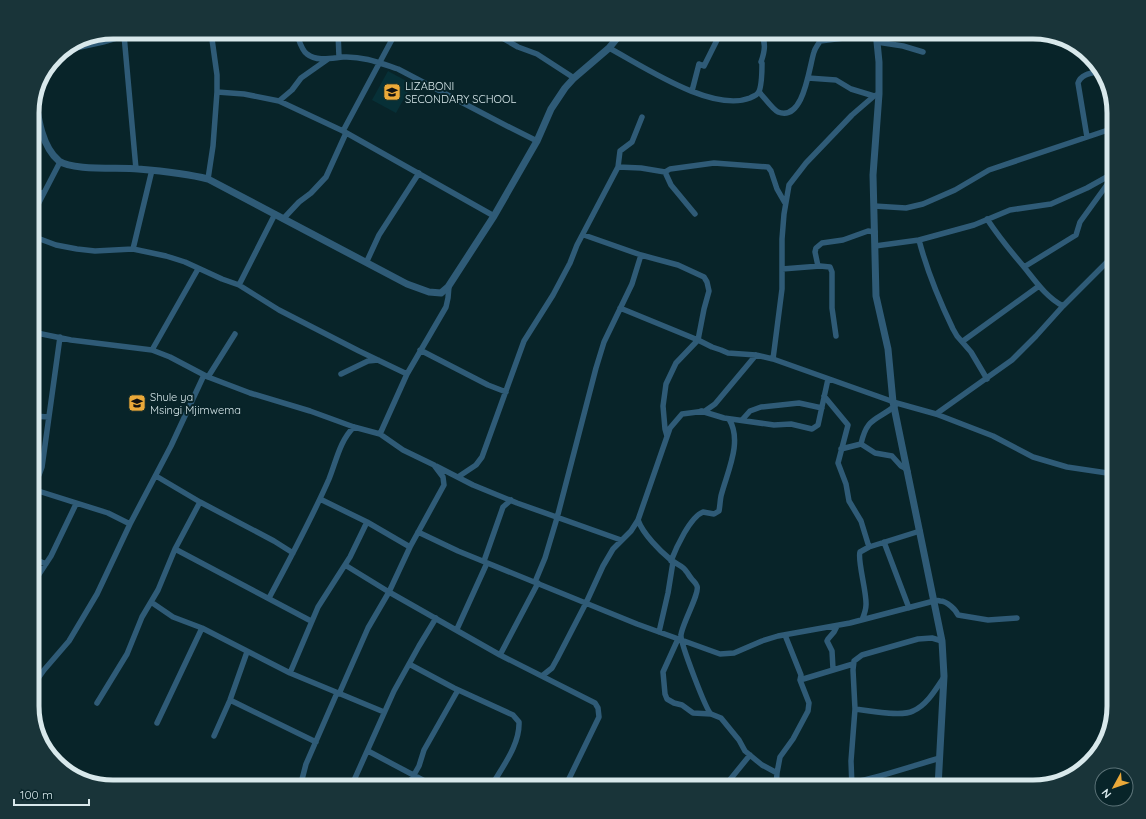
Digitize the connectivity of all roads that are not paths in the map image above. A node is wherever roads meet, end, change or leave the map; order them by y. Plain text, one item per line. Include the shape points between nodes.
1 (112, 39) edge
2 (124, 39) edge
3 (211, 39) edge
4 (299, 39) edge
5 (338, 39) edge
6 (392, 39) edge
7 (504, 39) edge
8 (616, 39) edge
9 (718, 39) edge
10 (764, 39) edge
11 (818, 39) edge
12 (834, 39) edge
13 (877, 39) edge
14 (820, 41) junction
15 (877, 42) junction
16 (81, 47) edge
17 (609, 48) junction
18 (923, 52) dead end
19 (339, 57) junction
20 (328, 59) junction
21 (379, 62) junction
22 (1096, 73) edge
23 (574, 78) junction
24 (808, 78) junction
25 (692, 91) junction
26 (217, 92) junction
27 (759, 92) junction
28 (876, 95) junction
29 (279, 101) junction
30 (642, 117) dead end
31 (39, 119) edge
32 (344, 132) junction
33 (1107, 132) edge
34 (1087, 137) junction
35 (537, 141) junction
36 (60, 162) junction
37 (618, 167) junction
38 (136, 169) junction
39 (152, 170) junction
40 (665, 172) junction
41 (419, 173) junction
42 (1107, 178) edge
43 (208, 179) junction
44 (1107, 184) edge
45 (39, 193) edge
46 (43, 193) junction
47 (39, 201) edge
48 (785, 203) junction
49 (874, 206) junction
50 (275, 214) junction
51 (695, 214) dead end
52 (494, 216) junction
53 (284, 218) junction
54 (987, 219) junction
55 (875, 232) junction
56 (584, 235) junction
57 (39, 239) edge
58 (919, 240) junction
59 (875, 246) junction
60 (133, 248) junction
61 (641, 255) junction
62 (367, 262) junction
63 (1107, 262) edge
64 (818, 266) junction
65 (1024, 267) junction
66 (198, 269) junction
67 (782, 269) junction
68 (239, 285) junction
69 (449, 286) junction
70 (1040, 286) junction
71 (1063, 306) junction
72 (620, 308) junction
73 (39, 334) edge
74 (235, 334) dead end
75 (836, 336) dead end
76 (60, 338) junction
77 (698, 340) junction
78 (963, 342) junction
79 (152, 350) junction
80 (420, 350) junction
81 (756, 355) junction
82 (773, 359) junction
83 (378, 360) junction
84 (341, 374) dead end
85 (407, 374) junction
86 (206, 376) junction
87 (828, 379) junction
88 (987, 379) junction
89 (506, 392) junction
90 (824, 396) junction
91 (894, 403) junction
92 (822, 408) junction
93 (700, 411) junction
94 (936, 414) junction
95 (39, 416) edge
96 (49, 417) junction
97 (729, 419) junction
98 (742, 420) junction
99 (354, 427) junction
100 (380, 434) junction
101 (666, 436) junction
102 (861, 444) junction
103 (841, 449) junction
104 (434, 465) junction
105 (908, 473) junction
106 (1107, 473) edge
107 (39, 474) edge
108 (156, 476) junction
109 (458, 477) junction
110 (39, 491) edge
111 (320, 499) junction
112 (511, 500) junction
113 (200, 502) junction
114 (76, 504) junction
115 (557, 518) junction
116 (638, 520) junction
117 (367, 522) junction
118 (130, 524) junction
119 (920, 531) junction
120 (418, 532) junction
121 (621, 540) junction
122 (884, 542) junction
123 (410, 547) junction
124 (869, 547) junction
125 (175, 549) junction
126 (293, 554) junction
127 (39, 561) edge
128 (672, 561) junction
129 (485, 562) junction
130 (46, 564) junction
131 (345, 565) junction
132 (39, 574) edge
133 (536, 583) junction
134 (389, 592) junction
135 (269, 598) junction
136 (934, 601) junction
137 (151, 602) junction
138 (586, 603) junction
139 (909, 608) junction
140 (436, 618) junction
141 (1017, 618) dead end
142 (862, 620) junction
143 (312, 621) junction
144 (837, 626) junction
145 (202, 628) junction
146 (457, 630) junction
147 (659, 632) junction
148 (785, 635) junction
149 (679, 640) junction
150 (942, 641) junction
151 (247, 652) junction
152 (500, 654) junction
153 (409, 664) junction
154 (853, 664) junction
155 (833, 670) junction
156 (290, 673) junction
157 (542, 676) junction
158 (39, 677) edge
159 (944, 677) junction
160 (800, 680) junction
161 (458, 690) junction
162 (338, 693) junction
163 (230, 700) junction
164 (97, 703) dead end
165 (855, 708) junction
166 (384, 712) junction
167 (710, 714) junction
168 (157, 723) dead end
169 (214, 736) dead end
170 (316, 742) junction
171 (368, 751) junction
172 (750, 755) junction
173 (940, 758) junction
174 (777, 773) junction
175 (414, 774) junction
176 (301, 780) edge
177 (354, 780) edge
178 (411, 780) edge
179 (424, 780) edge
180 (496, 780) edge
181 (568, 780) edge
182 (730, 780) edge
183 (776, 780) edge
184 (852, 780) edge
185 (866, 780) edge
186 (938, 780) edge

1 - 16 street
2 - 38 street
3 - 26 street
4 - 20 street via 308,56
5 - 19 street
6 - 21 street
7 - 23 street via 536,54
8 - 17 street
9 - 25 street via 704,66 699,64
10 - 27 street via 765,51
11 - 14 street
12 - 14 street
13 - 15 street
14 - 24 street via 814,51
15 - 18 street
15 - 28 street via 879,62
17 - 23 street
17 - 25 street
19 - 20 street
19 - 21 street
20 - 29 street via 301,78
21 - 32 street
21 - 35 street via 398,69
22 - 34 street via 1080,78 1078,83
23 - 35 street via 551,109
24 - 27 street via 798,104 788,113 776,110
24 - 28 street via 836,80 851,89
25 - 27 street via 720,100 737,101 755,96
26 - 29 street
26 - 43 street via 214,146
28 - 48 street via 852,115 806,163 789,185
28 - 49 street
29 - 32 street
30 - 37 street via 632,142 620,151
31 - 36 street via 46,144
32 - 41 street
32 - 53 street via 326,177
33 - 34 street
34 - 49 street via 989,170 955,190 923,204 906,208
35 - 52 street
36 - 38 street via 86,168
36 - 46 street
37 - 40 street
37 - 56 street
38 - 39 street
39 - 43 street
39 - 60 street
40 - 48 street via 714,162 768,167
40 - 51 street via 671,185
41 - 52 street
41 - 62 street via 379,235
42 - 54 street via 1051,204 1010,210
43 - 50 street
44 - 65 street via 1080,222 1076,235
45 - 46 street
46 - 47 street
48 - 67 street
49 - 55 street
50 - 53 street
50 - 68 street
52 - 69 street
53 - 62 street
54 - 58 street
54 - 65 street
55 - 59 street
55 - 64 street via 868,231 843,240 822,243 816,248
56 - 61 street
56 - 89 street via 558,286 524,341
57 - 60 street via 56,245 95,251
58 - 59 street
58 - 78 street via 941,304 957,336
59 - 91 street via 876,296 888,349
60 - 66 street via 185,262
61 - 72 street via 632,284
61 - 77 street via 678,265 704,277 709,291
62 - 69 street via 407,284 429,292 441,293
63 - 71 street
64 - 67 street
64 - 75 street via 830,267 832,272 832,308
65 - 70 street
66 - 68 street
66 - 79 street
67 - 82 street via 781,304
68 - 83 street via 279,310
69 - 80 street via 446,307
70 - 71 street via 1053,300
70 - 78 street
71 - 88 street via 1012,360
72 - 77 street
72 - 115 street via 604,342 596,368
73 - 76 street
74 - 86 street
76 - 79 street
76 - 96 street
77 - 81 street via 728,353
77 - 101 street via 676,363 666,384 663,406
78 - 88 street
79 - 86 street
80 - 85 street
80 - 89 street
81 - 82 street
81 - 93 street via 715,404
82 - 87 street
83 - 84 street
83 - 85 street
85 - 100 street
86 - 99 street
86 - 108 street
87 - 90 street
87 - 91 street
88 - 94 street
89 - 109 street via 482,457 476,465
90 - 92 street
90 - 103 street via 848,424
91 - 94 street
91 - 102 street via 885,414 871,421
91 - 105 street
92 - 98 street via 799,403 761,407 750,411
92 - 98 street via 818,425 812,429 791,424 777,425
93 - 97 street
93 - 101 street via 682,414
94 - 106 street via 993,436 1033,457 1067,467
95 - 96 street
96 - 107 street
97 - 98 street
97 - 128 street via 734,429 734,441 719,511 714,514 703,512 696,517 687,529
99 - 100 street
99 - 111 street via 346,436
100 - 104 street via 403,450
101 - 116 street
102 - 103 street
102 - 105 street via 874,453 892,456
103 - 124 street via 839,466 849,501 861,522
104 - 109 street
104 - 120 street via 443,477 444,485
105 - 119 street
108 - 113 street
108 - 118 street
109 - 112 street
110 - 114 street
111 - 117 street
111 - 126 street
112 - 115 street
112 - 129 street via 503,507
113 - 125 street
113 - 126 street via 274,541
114 - 118 street via 108,513
114 - 130 street
115 - 121 street
115 - 133 street
116 - 121 street
116 - 128 street via 649,538
117 - 123 street
117 - 131 street
118 - 158 street via 97,594 78,626
119 - 122 street
119 - 136 street
120 - 123 street
120 - 129 street
121 - 138 street via 602,566
122 - 124 street
122 - 139 street
123 - 134 street
124 - 142 street via 860,552 859,558 866,605
125 - 135 street
125 - 137 street
126 - 135 street
127 - 130 street
128 - 147 street
128 - 149 street via 686,570 697,587
129 - 133 street
129 - 146 street
130 - 132 street
131 - 134 street
131 - 143 street
133 - 138 street
133 - 152 street
134 - 140 street
134 - 162 street via 368,628
135 - 143 street
136 - 139 street
136 - 141 street via 941,600 958,615 988,620
136 - 150 street
137 - 145 street via 173,616
137 - 164 street via 142,616 123,660
138 - 147 street
138 - 157 street via 552,668
139 - 142 street
140 - 146 street
140 - 153 street
142 - 144 street
143 - 156 street
144 - 148 street
144 - 155 street via 827,641 832,651
145 - 151 street
145 - 168 street
146 - 152 street
147 - 149 street
148 - 149 street via 762,640 727,654
148 - 160 street via 801,675
149 - 167 street
149 - 167 street via 663,670 666,697 693,713
150 - 154 street via 925,638 913,640 862,655 854,660
150 - 159 street
151 - 156 street
151 - 163 street
152 - 157 street
153 - 161 street
153 - 166 street
154 - 155 street
154 - 165 street
155 - 160 street
156 - 162 street
157 - 181 street via 592,701 598,708 599,717
159 - 165 street via 922,705 910,713
159 - 173 street
160 - 174 street via 808,711 780,758
161 - 175 street via 424,750
161 - 180 street via 513,715 519,722 520,730 516,743
162 - 166 street
162 - 170 street
163 - 169 street
163 - 170 street
165 - 184 street
166 - 171 street
167 - 172 street via 721,718 739,740 742,749
170 - 176 street
171 - 175 street
171 - 177 street
172 - 174 street
172 - 182 street
173 - 185 street
173 - 186 street
174 - 183 street
175 - 178 street
175 - 179 street

